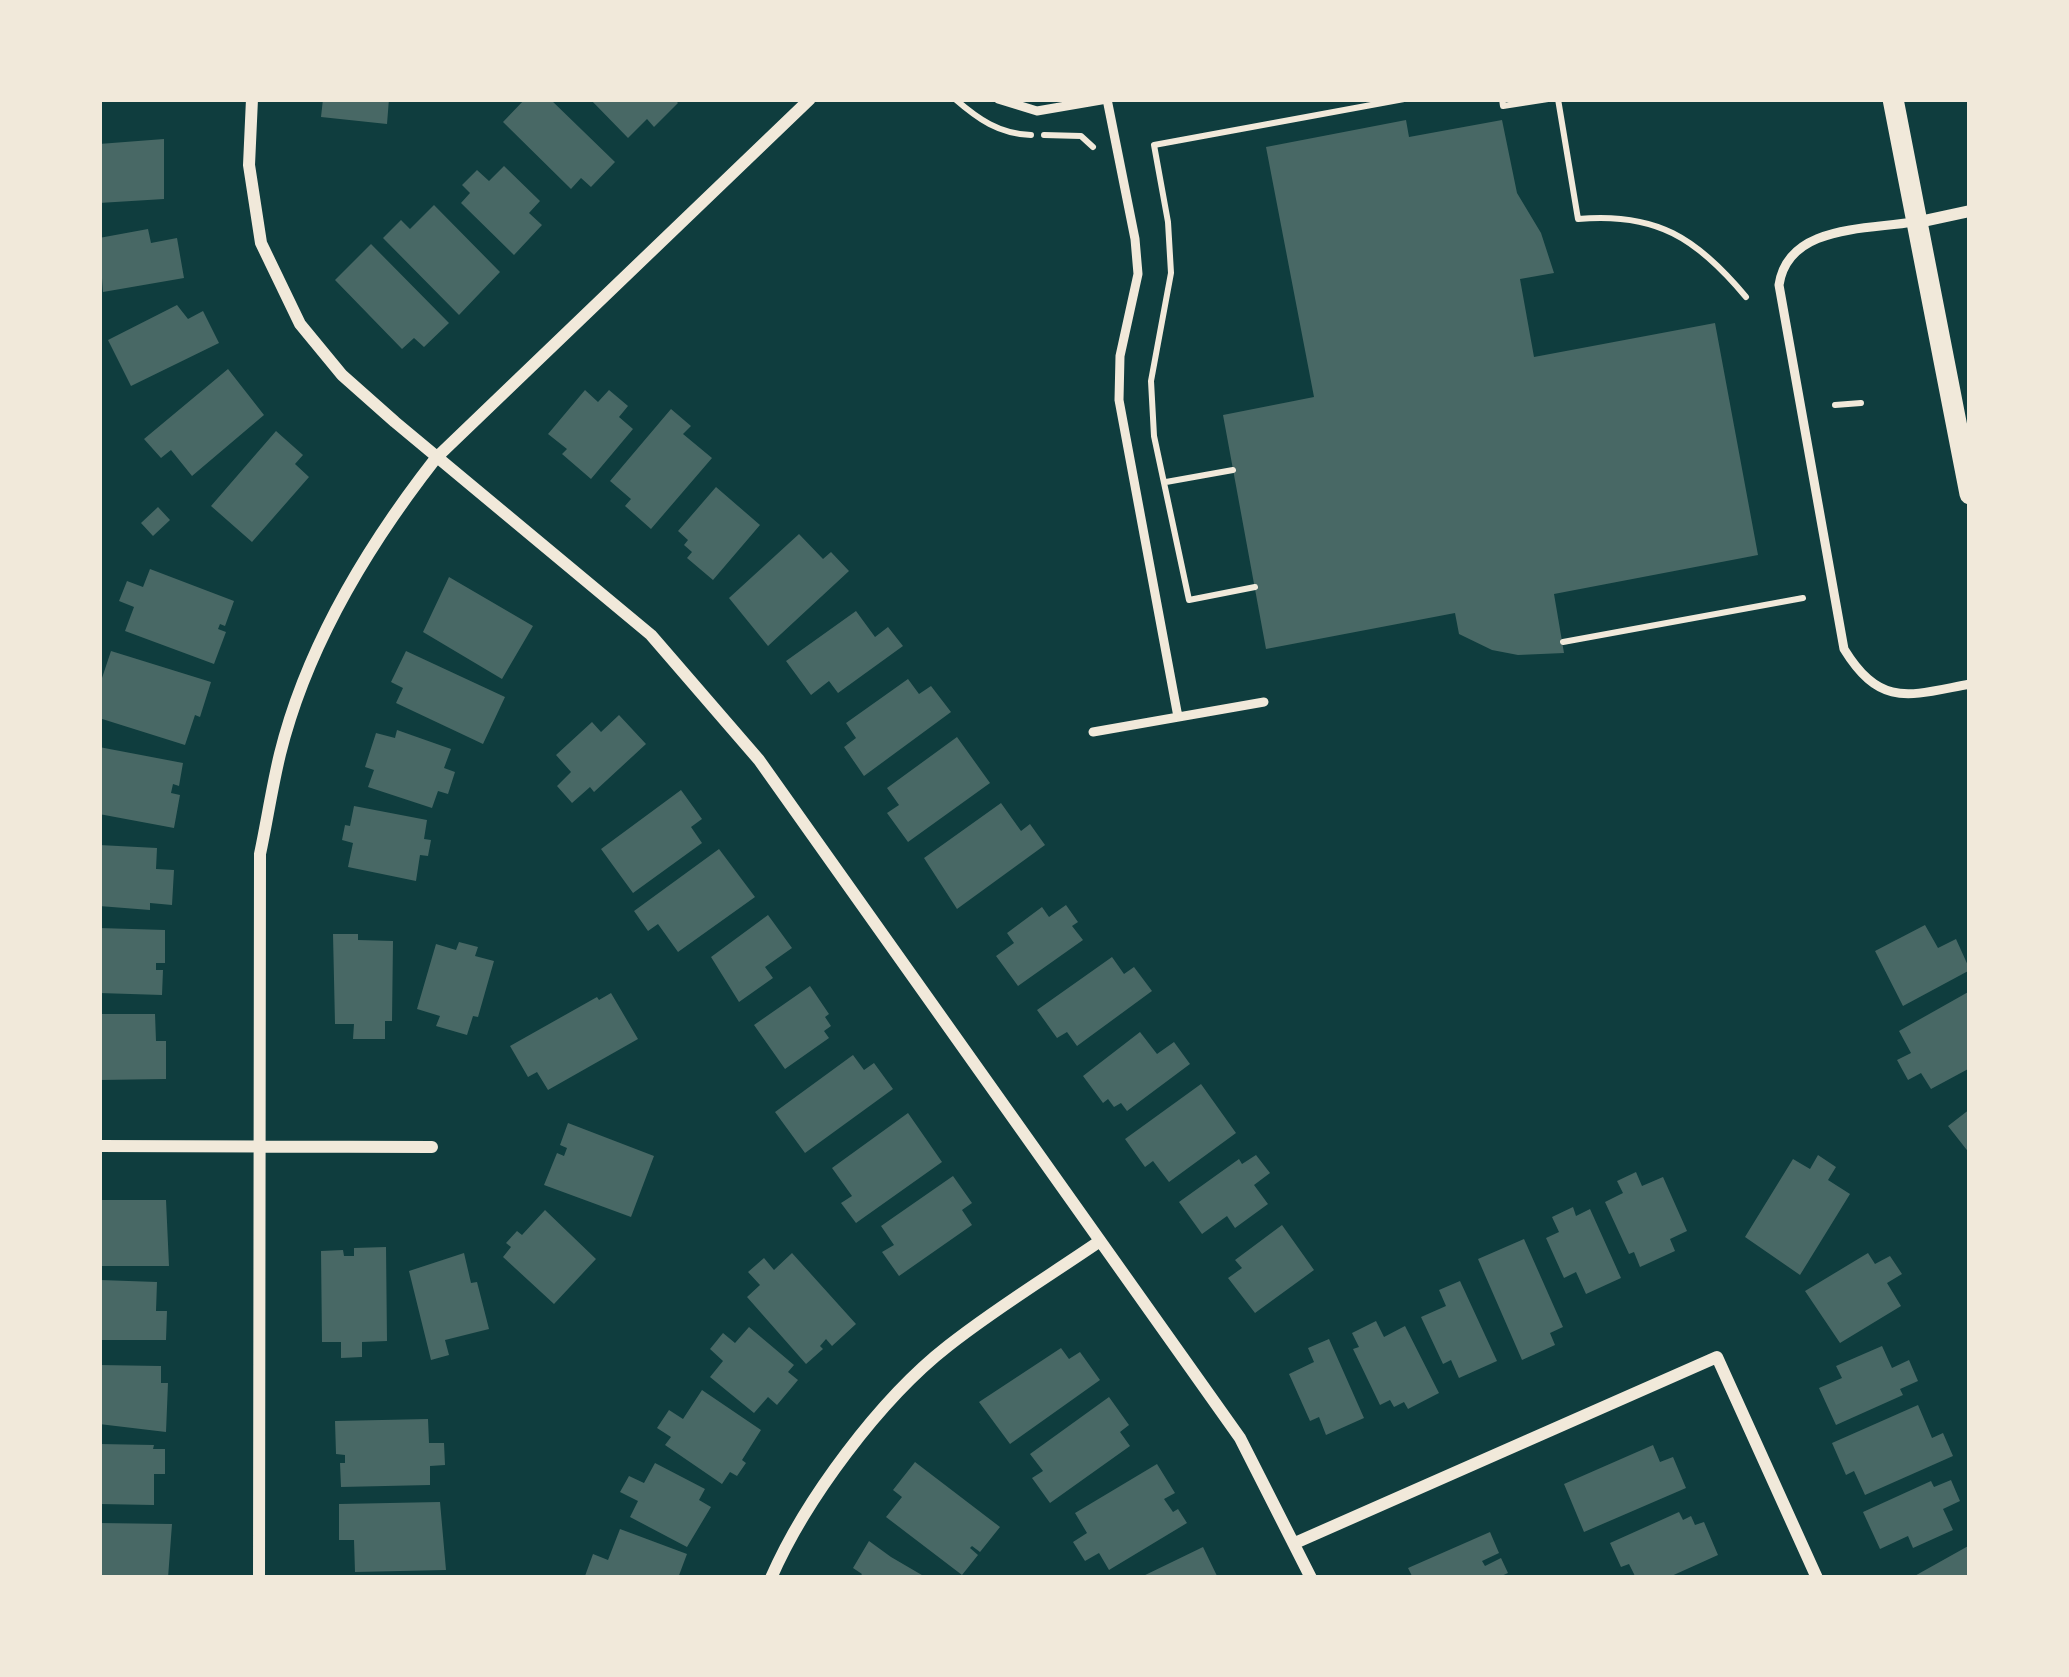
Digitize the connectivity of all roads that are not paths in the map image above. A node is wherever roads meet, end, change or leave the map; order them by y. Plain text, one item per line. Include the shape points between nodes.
1 (252, 99) edge
2 (810, 99) edge
3 (998, 99) edge
4 (1107, 99) edge
5 (1893, 99) edge
6 (1970, 211) edge
7 (1919, 222) junction
8 (436, 458) junction
9 (1970, 494) edge
10 (1970, 684) edge
11 (1264, 702) dead end
12 (1178, 717) junction
13 (1093, 732) dead end
14 (99, 1146) edge
15 (259, 1147) junction
16 (433, 1148) dead end
17 (1100, 1241) junction
18 (1295, 1543) junction
19 (259, 1578) edge
20 (771, 1578) edge
21 (1311, 1578) edge
22 (1817, 1578) edge

1 - 8 street via 249,166 261,243 300,324 342,375
2 - 8 street
3 - 4 lane via 1037,111
4 - 12 lane via 1138,274 1119,400
5 - 7 street
6 - 7 street
7 - 9 street
7 - 10 lane via 1798,247 1782,263 1779,285 1844,649 1876,687 1897,697
8 - 15 street via 345,590 280,750 260,854
8 - 17 street via 651,635 759,760
11 - 12 lane
12 - 13 lane
14 - 15 street
15 - 16 street
15 - 19 street
17 - 18 street via 1240,1438
17 - 20 street via 946,1347 884,1407 791,1530
18 - 21 street
18 - 22 street via 1717,1358

